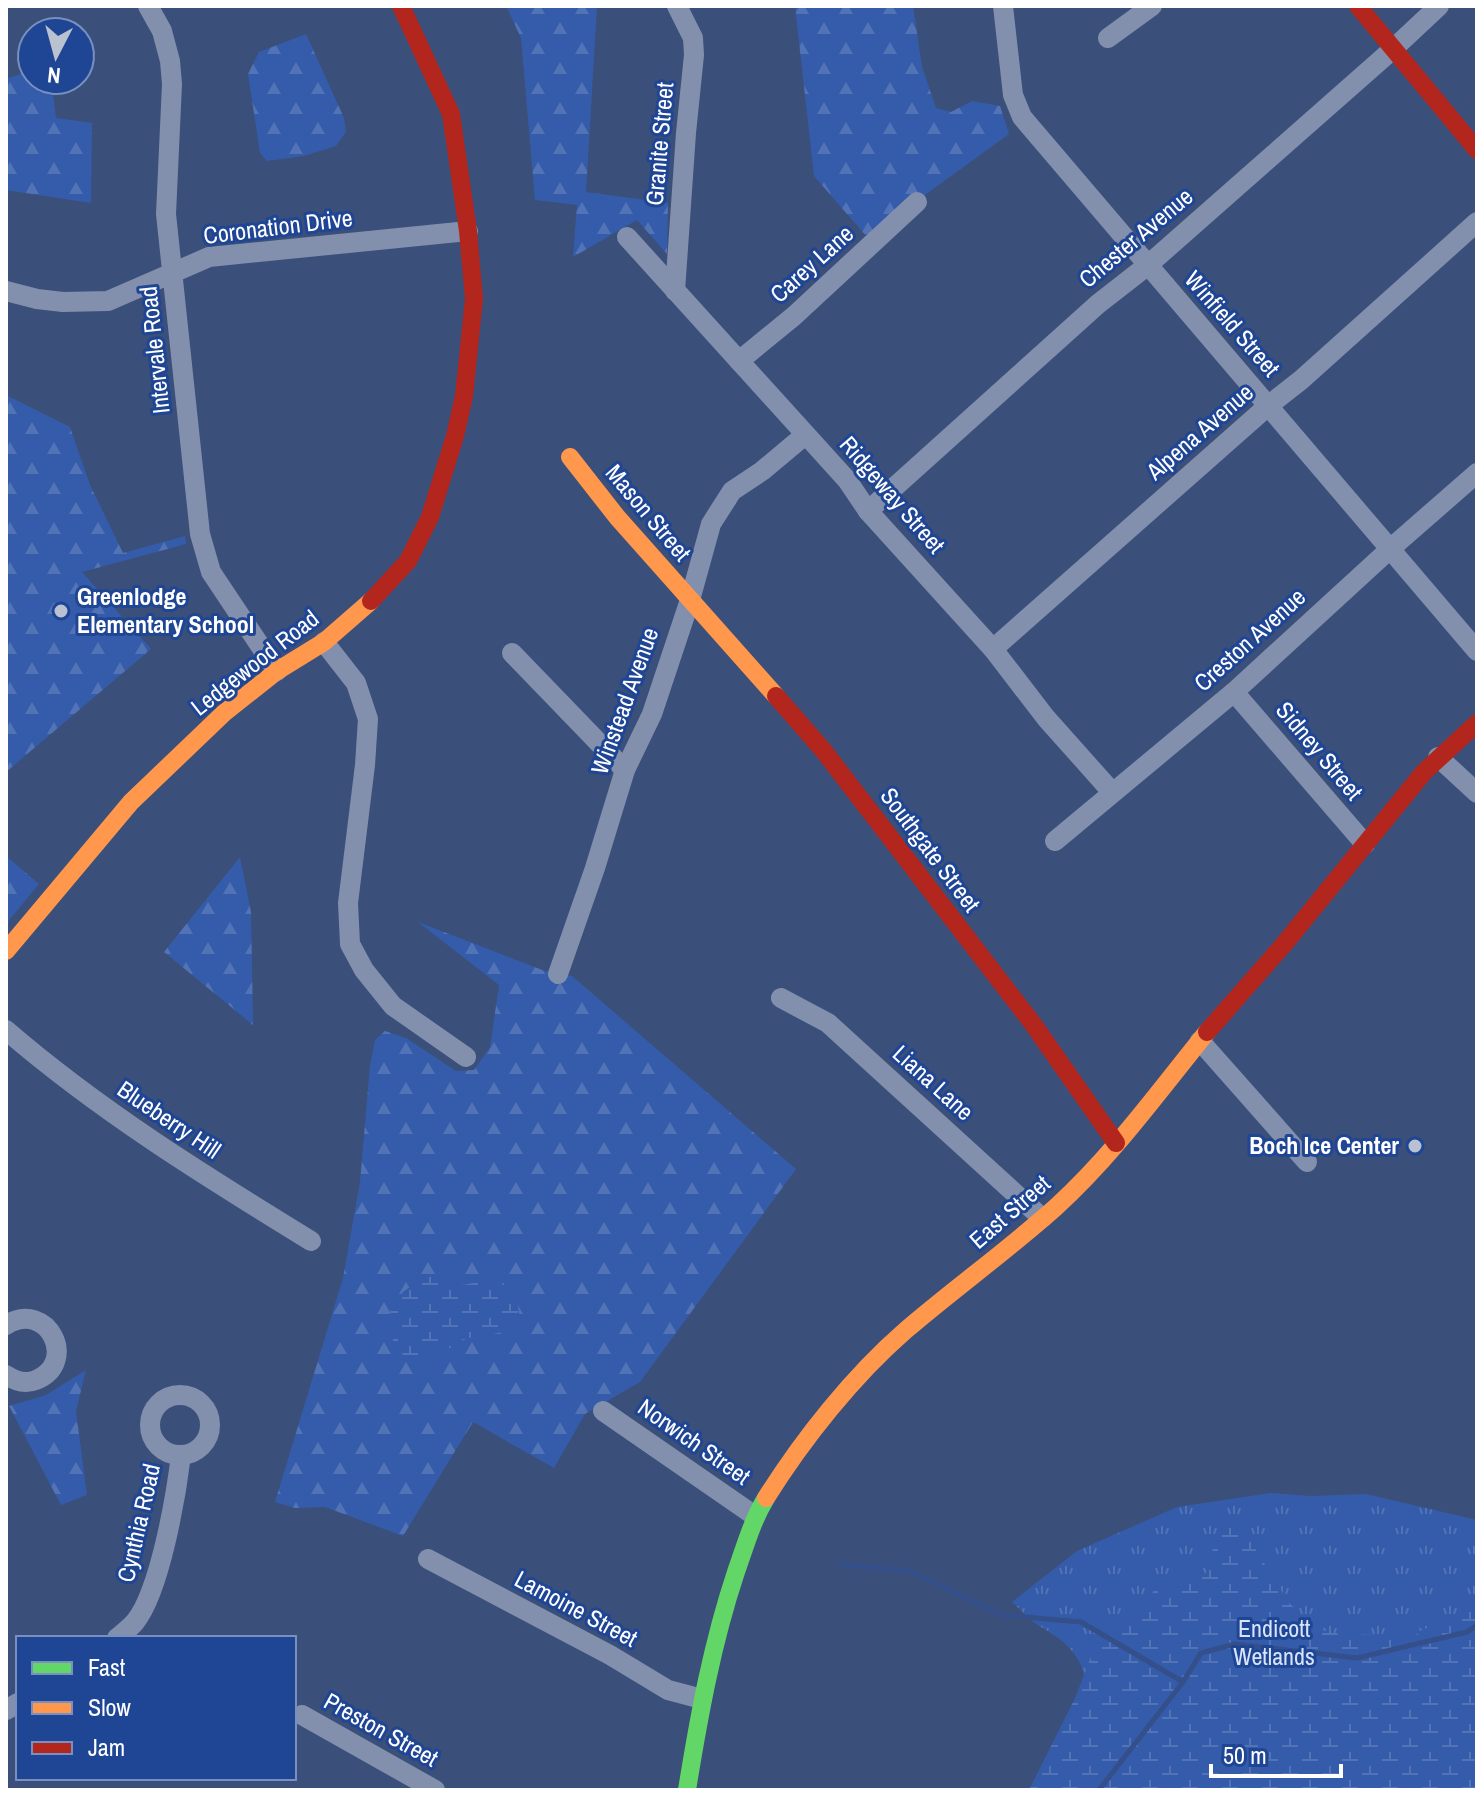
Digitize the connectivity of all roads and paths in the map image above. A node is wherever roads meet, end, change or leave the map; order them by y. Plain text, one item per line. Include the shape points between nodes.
1 (401, 6) edge
2 (677, 6) edge
3 (1003, 6) edge
4 (1152, 6) edge
5 (1358, 6) edge
6 (1439, 6) edge
7 (156, 9) edge
8 (1108, 38) dead end
9 (1392, 50) junction
10 (1477, 150) edge
11 (917, 202) dead end
12 (1477, 222) edge
13 (468, 231) junction
14 (627, 237) dead end
15 (1148, 265) junction
16 (173, 273) junction
17 (6, 291) edge
18 (675, 291) junction
19 (739, 361) junction
20 (1269, 405) junction
21 (805, 435) junction
22 (570, 457) dead end
23 (1477, 473) edge
24 (868, 511) junction
25 (1390, 549) junction
26 (690, 600) junction
27 (324, 642) junction
28 (993, 649) junction
29 (1477, 651) edge
30 (512, 653) dead end
31 (277, 671) junction
32 (1234, 692) junction
33 (1477, 723) edge
34 (1438, 757) junction
35 (625, 770) junction
36 (1112, 792) junction
37 (1477, 793) edge
38 (1055, 841) dead end
39 (1365, 844) junction
40 (6, 951) edge
41 (558, 974) dead end
42 (781, 998) dead end
43 (6, 1030) edge
44 (1200, 1041) junction
45 (466, 1057) dead end
46 (1116, 1143) junction
47 (1307, 1162) dead end
48 (1042, 1218) junction
49 (311, 1241) dead end
50 (6, 1325) edge
51 (6, 1375) edge
52 (603, 1411) dead end
53 (181, 1455) dead end
54 (755, 1516) junction
55 (428, 1559) dead end
56 (119, 1636) edge
57 (702, 1699) junction
58 (302, 1715) dead end
59 (435, 1790) edge
60 (687, 1790) edge

1 - 13 street, Ledgewood Road via 451,114
2 - 18 street, Granite Street via 693,38 694,55
3 - 15 street, Winfield Street via 1013,95 1022,117
4 - 8 street
5 - 9 street
6 - 9 street, Chester Avenue
7 - 16 street, Intervale Road via 172,84 166,214
9 - 10 street
9 - 15 street, Chester Avenue
11 - 19 street, Carey Lane
12 - 20 street, Alpena Avenue
13 - 16 street, Coronation Drive via 209,257
13 - 27 street, Ledgewood Road via 474,299 464,396 430,517 408,561
14 - 18 street, Ridgeway Street
15 - 20 street, Winfield Street
15 - 24 street, Chester Avenue
16 - 17 street, Coronation Drive via 108,301 63,302
16 - 31 street, Intervale Road via 200,534 211,572
18 - 19 street, Ridgeway Street
19 - 21 street, Ridgeway Street
20 - 25 street, Winfield Street
20 - 28 street, Alpena Avenue
21 - 24 street, Ridgeway Street
21 - 26 street, Winstead Avenue via 732,491 711,524
22 - 26 street, Mason Street
23 - 25 street, Creston Avenue
24 - 28 street, Ridgeway Street
25 - 29 street, Winfield Street
25 - 32 street, Creston Avenue
26 - 35 street, Winstead Avenue via 652,714
26 - 46 street, Southgate Street via 823,750 1033,1024
27 - 31 street, Ledgewood Road
27 - 45 street via 356,683 368,719 348,903 350,944 393,1006
28 - 36 street, Ridgeway Street
30 - 35 street
31 - 40 street, Ledgewood Road via 224,713 131,802
32 - 36 street, Creston Avenue
32 - 39 street, Sidney Street
33 - 34 street, East Street
34 - 37 street
34 - 39 street, East Street
35 - 41 street, Winstead Avenue
36 - 38 street, Creston Avenue
39 - 44 street, East Street
42 - 48 street, Liana Lane via 828,1023
43 - 49 street, Blueberry Hill via 173,1157
44 - 46 street, East Street
44 - 47 street
46 - 48 street, East Street
48 - 54 street, East Street via 904,1332 836,1403 790,1460
50 - 51 street via 19,1319 39,1322 53,1335 57,1354 41,1378 22,1382
52 - 54 street, Norwich Street
53 - 56 street, Cynthia Road via 175,1502 148,1600
54 - 57 street, East Street via 721,1617
55 - 57 street, Lamoine Street via 668,1690
57 - 60 street, East Street
58 - 59 street, Preston Street

